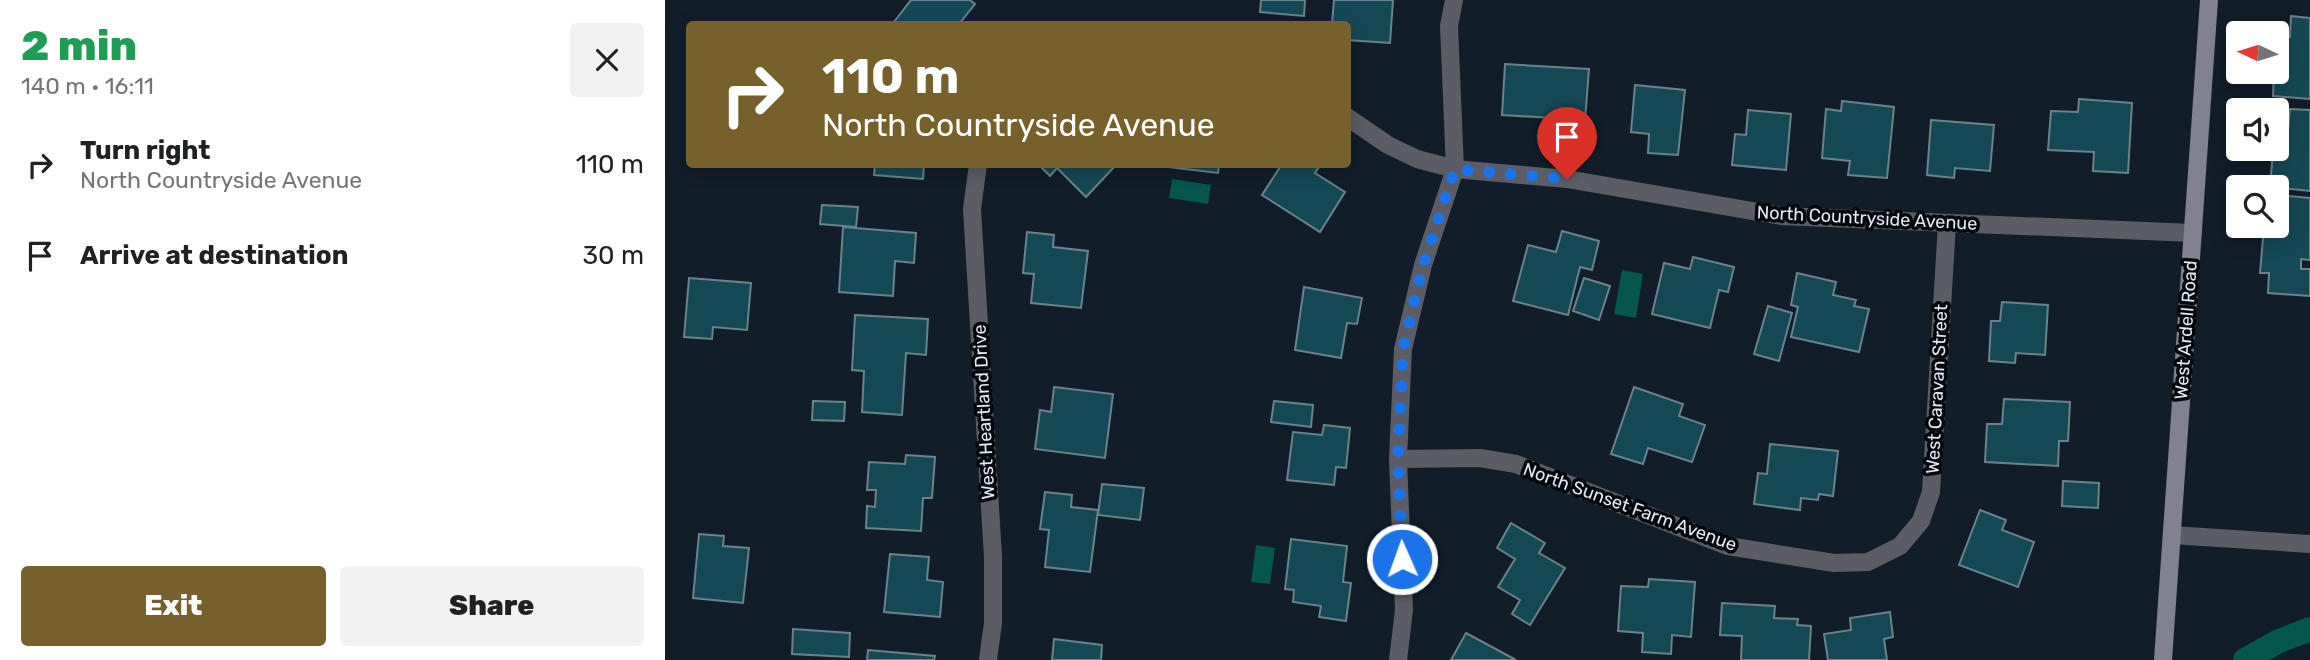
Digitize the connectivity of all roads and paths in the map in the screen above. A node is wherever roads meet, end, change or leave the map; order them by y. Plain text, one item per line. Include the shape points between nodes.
1 (1454, 0) edge
2 (2209, 0) edge
3 (1351, 120) edge
4 (977, 168) edge
5 (1455, 169) junction
6 (1947, 223) junction
7 (2193, 233) junction
8 (1398, 458) junction
9 (2172, 535) junction
10 (2310, 544) edge
11 (1900, 545) joint
12 (988, 660) edge
13 (1398, 660) edge
14 (2163, 660) edge

1 - 5 street via 1449,26
2 - 7 street, West Ardell Road
3 - 5 street, North Countryside Avenue via 1417,159
4 - 12 street, West Heartland Drive via 972,209 993,557
5 - 6 street, North Countryside Avenue via 1567,179 1781,216
5 - 8 street via 1423,265 1403,349
6 - 7 street, North Countryside Avenue
6 - 11 street, West Caravan Street via 1931,492 1921,521
7 - 9 street, West Ardell Road
8 - 11 street, North Sunset Farm Avenue via 1498,459 1728,546 1768,554 1834,563 1868,562
8 - 13 street via 1404,610
9 - 10 street
9 - 14 street, West Ardell Road

